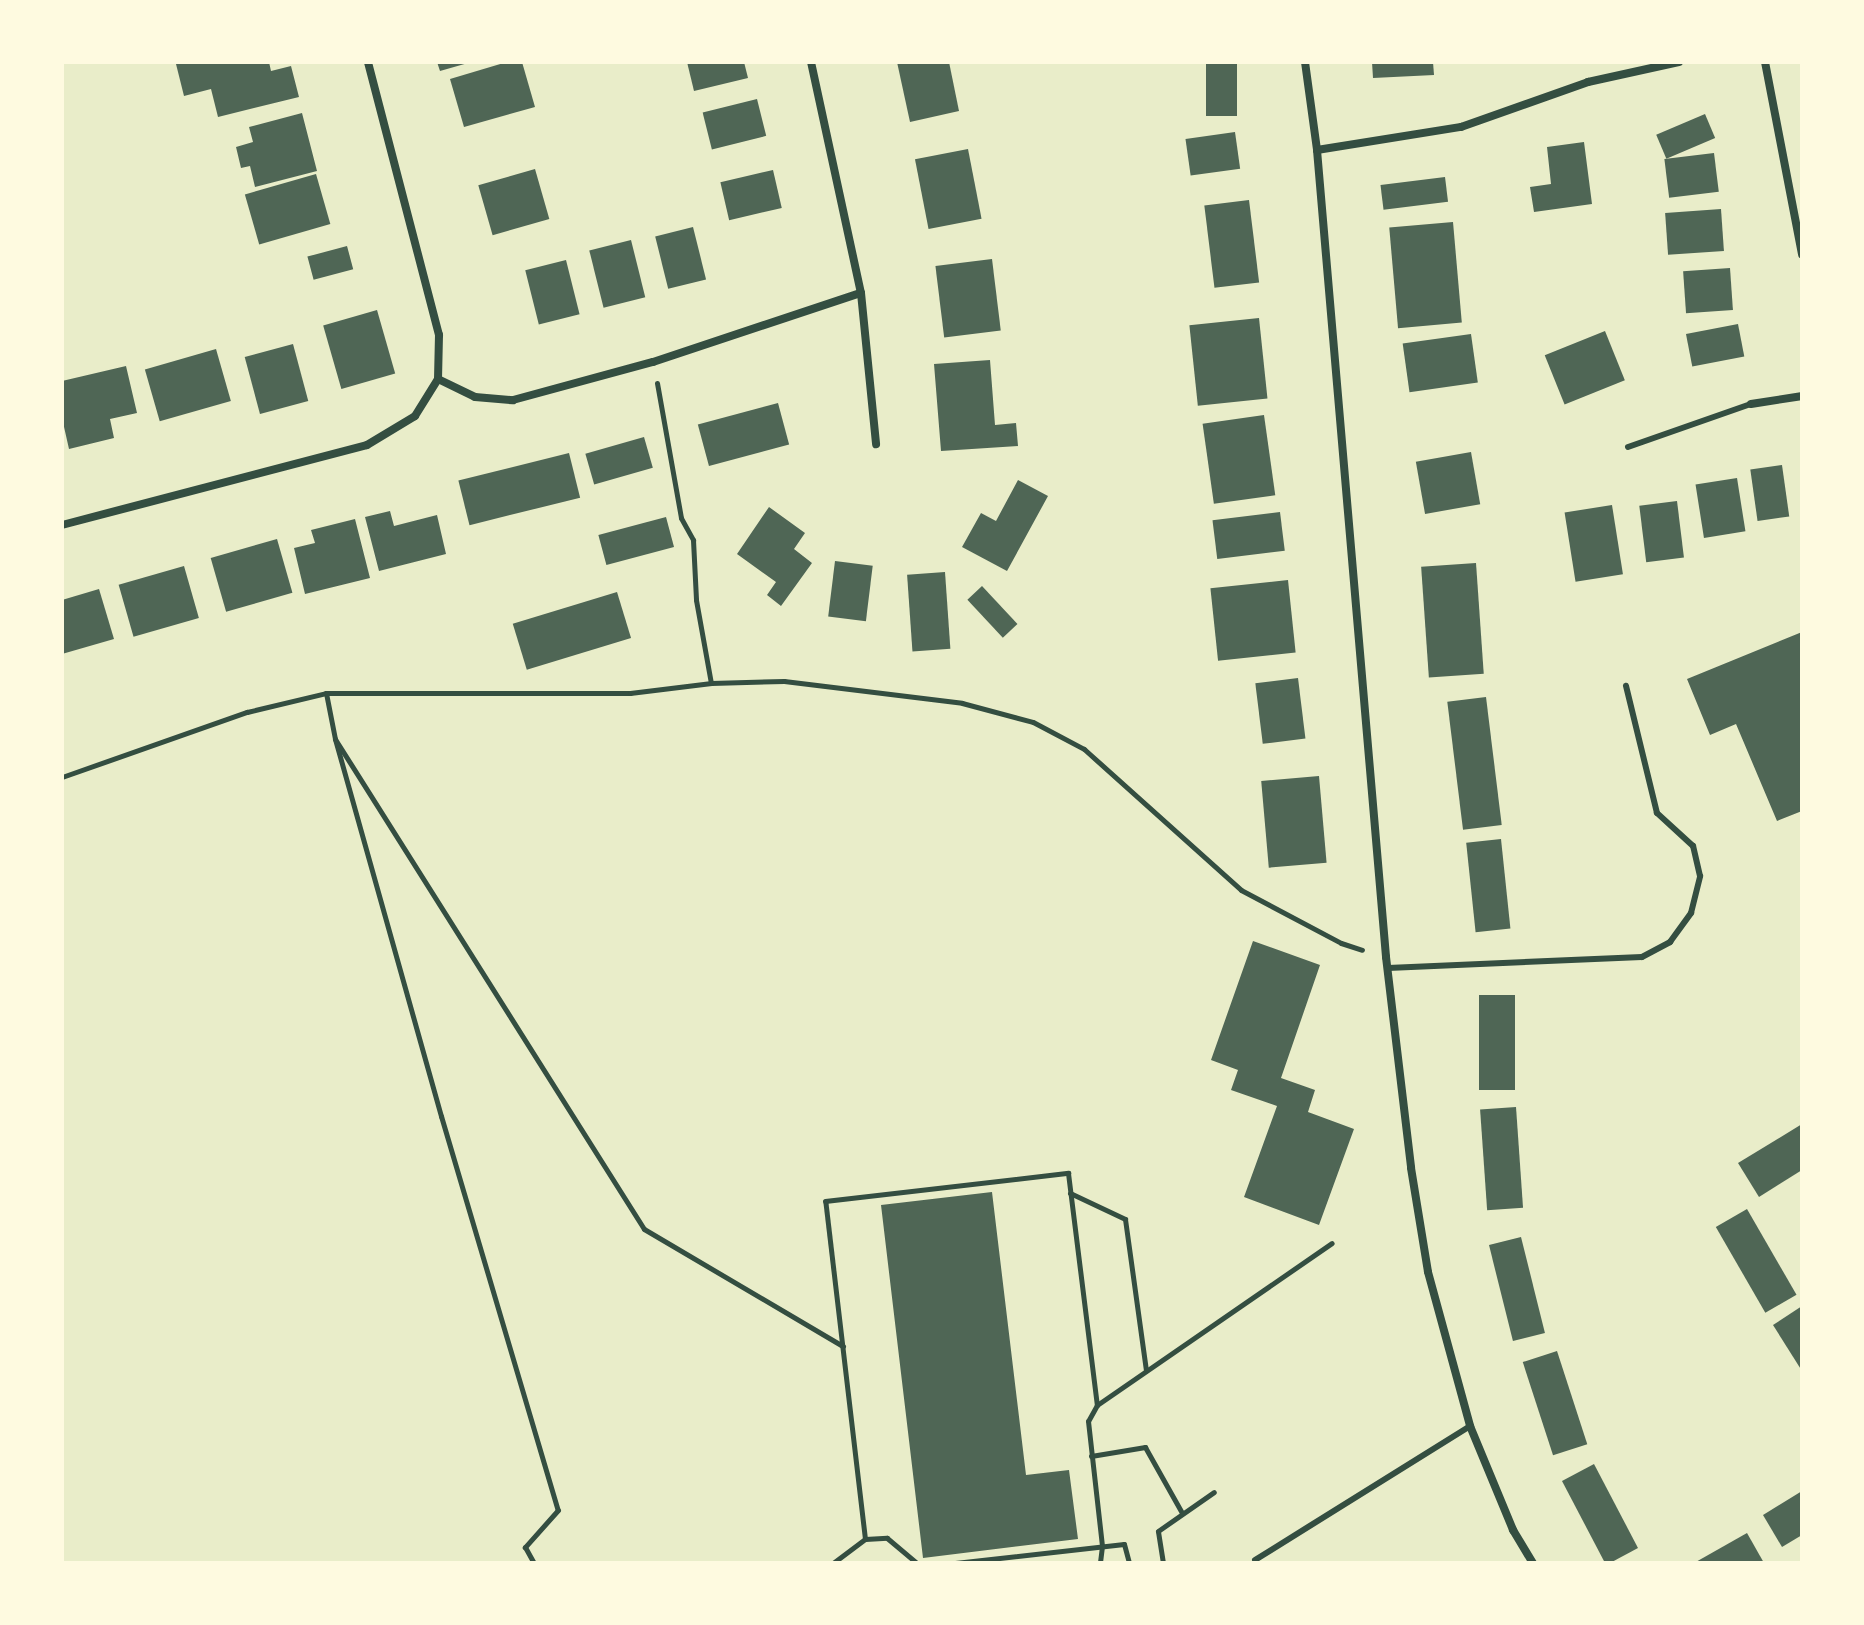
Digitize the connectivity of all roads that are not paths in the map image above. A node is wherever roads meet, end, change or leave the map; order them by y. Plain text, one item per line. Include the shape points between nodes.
1 (368, 62) edge
2 (811, 62) edge
3 (1305, 62) edge
4 (1679, 62) edge
5 (1765, 62) edge
6 (1317, 150) junction
7 (1802, 254) edge
8 (861, 293) junction
9 (438, 379) junction
10 (1802, 396) edge
11 (1751, 404) joint
12 (876, 444) dead end
13 (1628, 447) dead end
14 (62, 525) edge
15 (1626, 686) dead end
16 (1388, 968) junction
17 (1470, 1426) junction
18 (1255, 1560) dead end
19 (1533, 1563) edge

1 - 9 street via 439,335
2 - 8 street
3 - 6 street
4 - 6 street via 1588,82 1461,127
5 - 7 street
6 - 16 street
8 - 9 street via 653,362 513,400 475,397
8 - 12 street
9 - 14 street via 415,416 367,445
10 - 11 street
11 - 13 lane
15 - 16 lane via 1657,813 1693,846 1700,876 1691,913 1670,942 1642,957
16 - 17 street via 1428,1272
17 - 18 lane
17 - 19 street via 1513,1530

